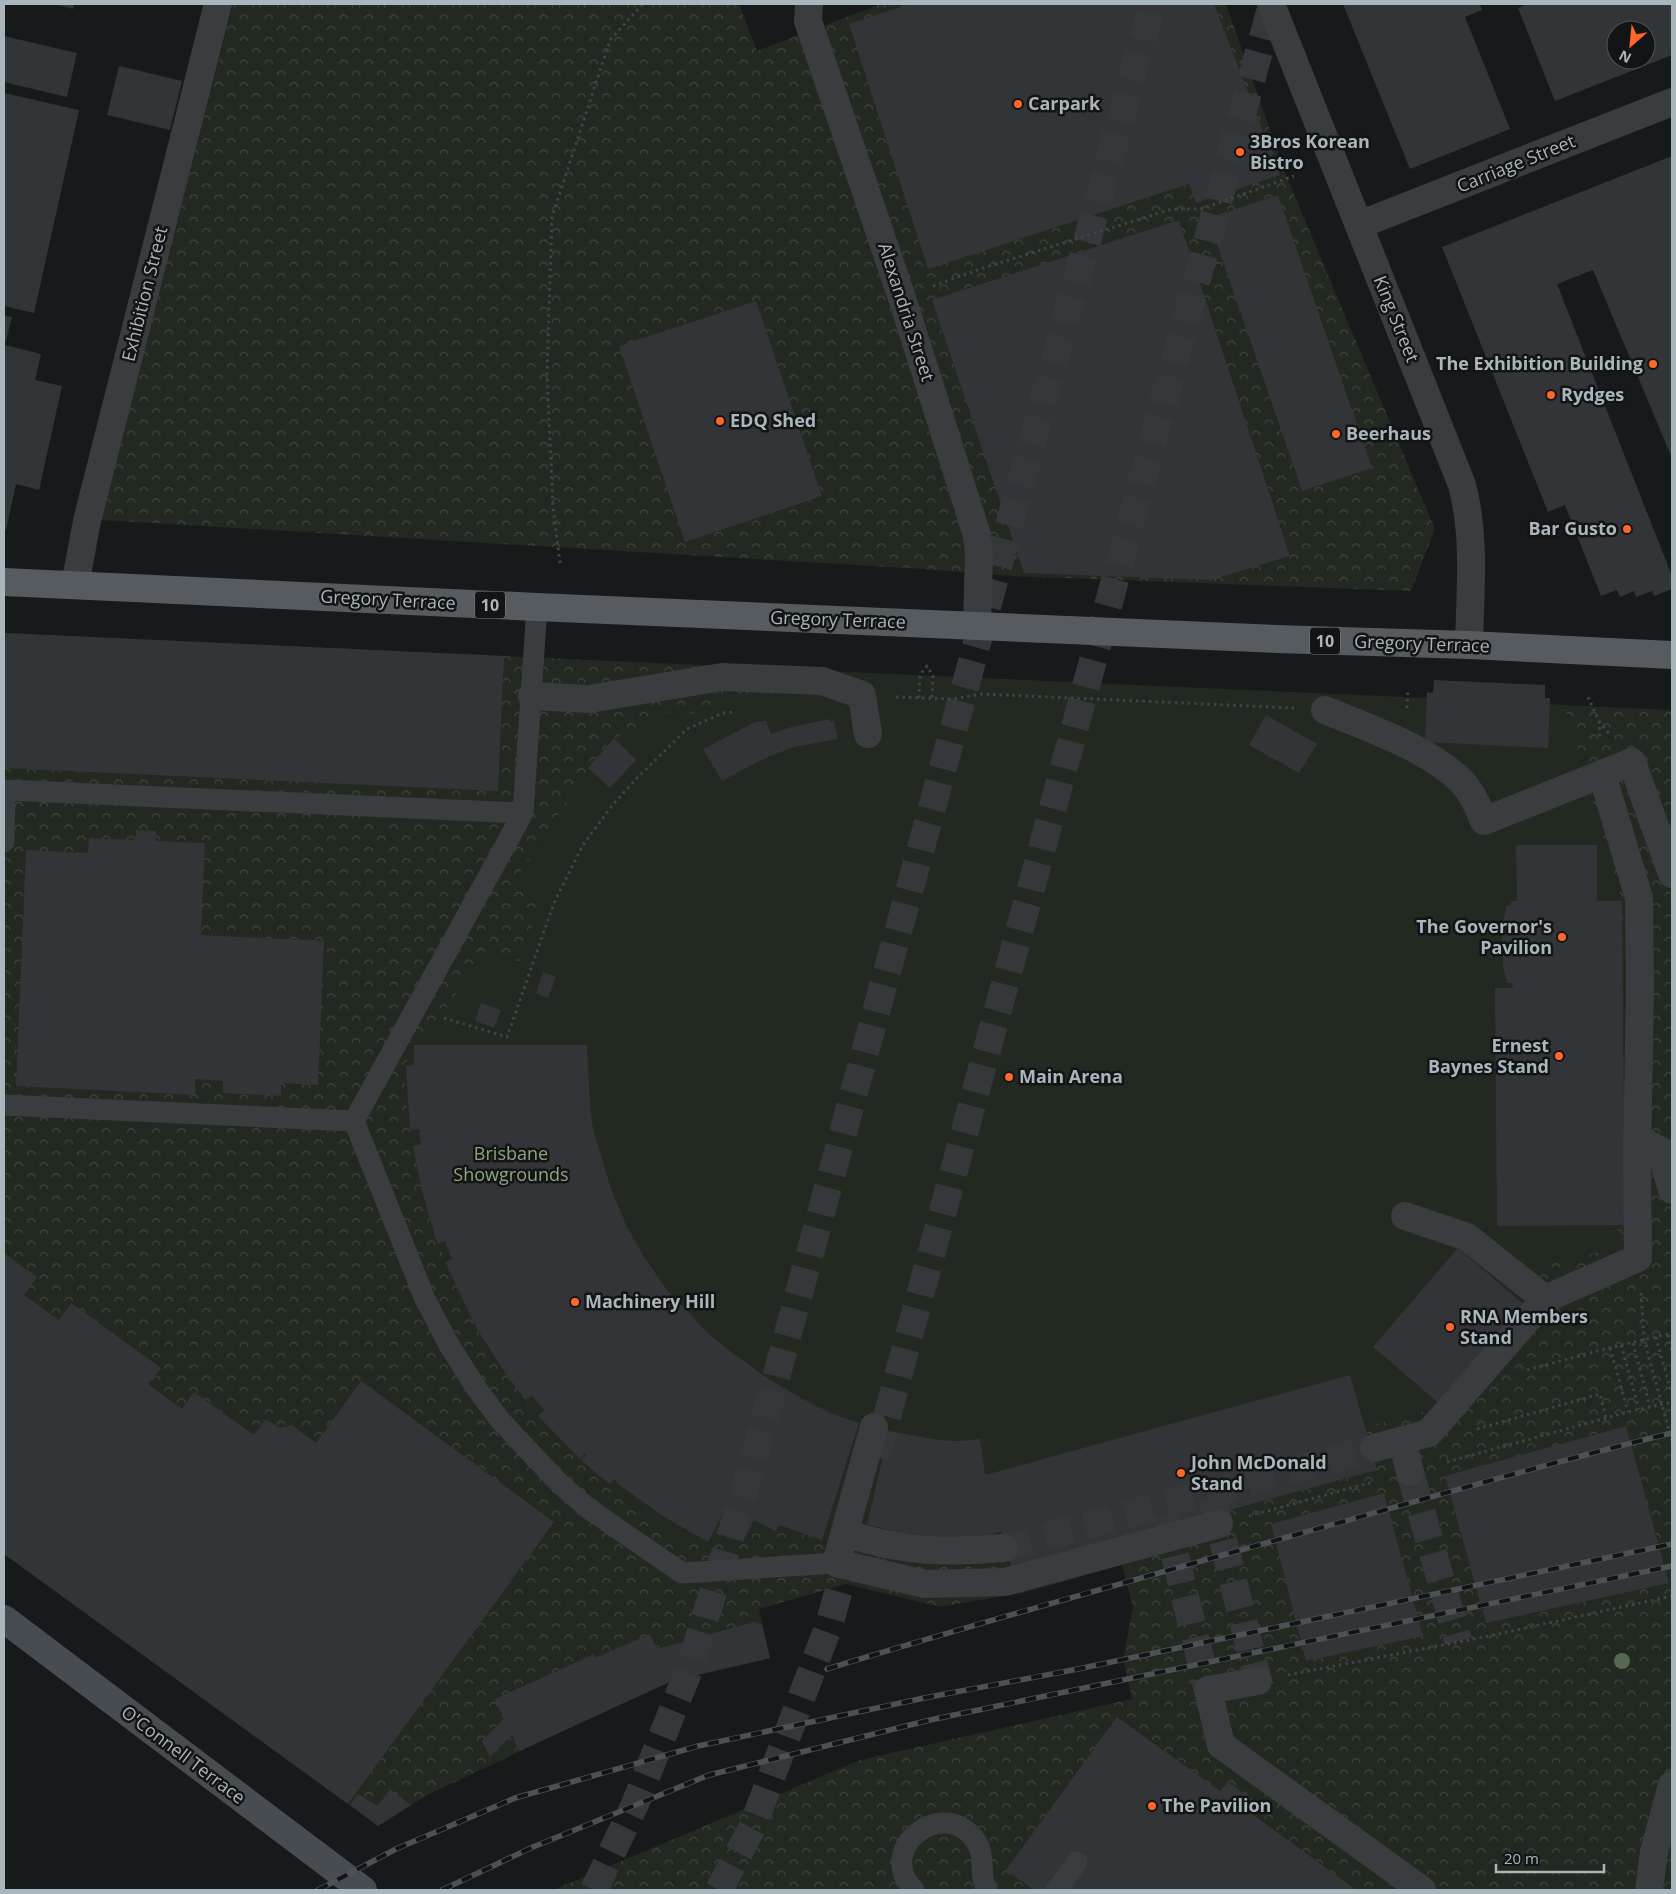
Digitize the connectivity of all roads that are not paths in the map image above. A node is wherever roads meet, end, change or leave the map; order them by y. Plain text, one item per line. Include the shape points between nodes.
1 (218, 4) edge
2 (809, 4) edge
3 (1271, 4) edge
4 (1672, 102) edge
5 (1359, 226) junction
6 (4, 582) edge
7 (75, 585) junction
8 (537, 607) junction
9 (977, 625) junction
10 (1469, 645) junction
11 (1672, 655) edge
12 (532, 696) junction
13 (1325, 710) road end
14 (868, 734) dead end
15 (1602, 774) junction
16 (5, 789) edge
17 (523, 813) junction
18 (4, 842) edge
19 (1672, 874) edge
20 (4, 1105) edge
21 (354, 1121) junction
22 (1637, 1138) junction
23 (1672, 1190) edge
24 (1406, 1216) dead end
25 (1545, 1299) junction
26 (874, 1427) tunnel mouth
27 (1402, 1441) junction
28 (1374, 1448) tunnel mouth
29 (1410, 1472) tunnel mouth
30 (1219, 1524) dead end
31 (845, 1532) junction
32 (1004, 1548) tunnel mouth
33 (836, 1563) junction
34 (4, 1619) edge
35 (1258, 1681) road end
36 (1672, 1785) edge
37 (1077, 1862) dead end
38 (363, 1890) edge
39 (914, 1890) edge
40 (987, 1890) edge
41 (1056, 1890) edge
42 (1422, 1890) edge
43 (1649, 1890) edge

1 - 7 street, Exhibition Street via 87,521
2 - 9 street, Alexandria Street via 808,21 902,298 977,535 980,552
3 - 5 street, King Street
4 - 5 street, Carriage Street
5 - 10 street, King Street via 1464,495 1472,541
6 - 7 main road, Gregory Terrace / 10
7 - 8 main road, Gregory Terrace / 10
8 - 9 main road, Gregory Terrace / 10
8 - 12 lane
9 - 10 main road, Gregory Terrace / 10
10 - 11 main road, Gregory Terrace / 10
12 - 14 street via 589,699 722,677 822,682 862,695
12 - 17 lane
13 - 15 street via 1396,739 1449,770 1474,798 1484,821
15 - 19 street via 1632,762
15 - 22 street via 1639,898
16 - 17 lane
16 - 18 lane
17 - 21 lane
20 - 21 lane
21 - 33 lane via 425,1299 449,1345 500,1420 560,1484 682,1573
22 - 23 street via 1660,1151
22 - 25 street via 1638,1258
24 - 25 street via 1467,1237
25 - 27 street via 1429,1433
26 - 31 street
27 - 28 street
27 - 29 street
30 - 33 street via 1005,1582 925,1584
31 - 32 street via 894,1546 927,1550 959,1552
31 - 33 street
34 - 38 main road, O'Connell Terrace
35 - 42 street via 1208,1690 1222,1744
36 - 43 street via 1654,1852
37 - 41 lane
39 - 40 lane via 902,1871 904,1848 919,1830 940,1823 962,1828 975,1840 982,1855

